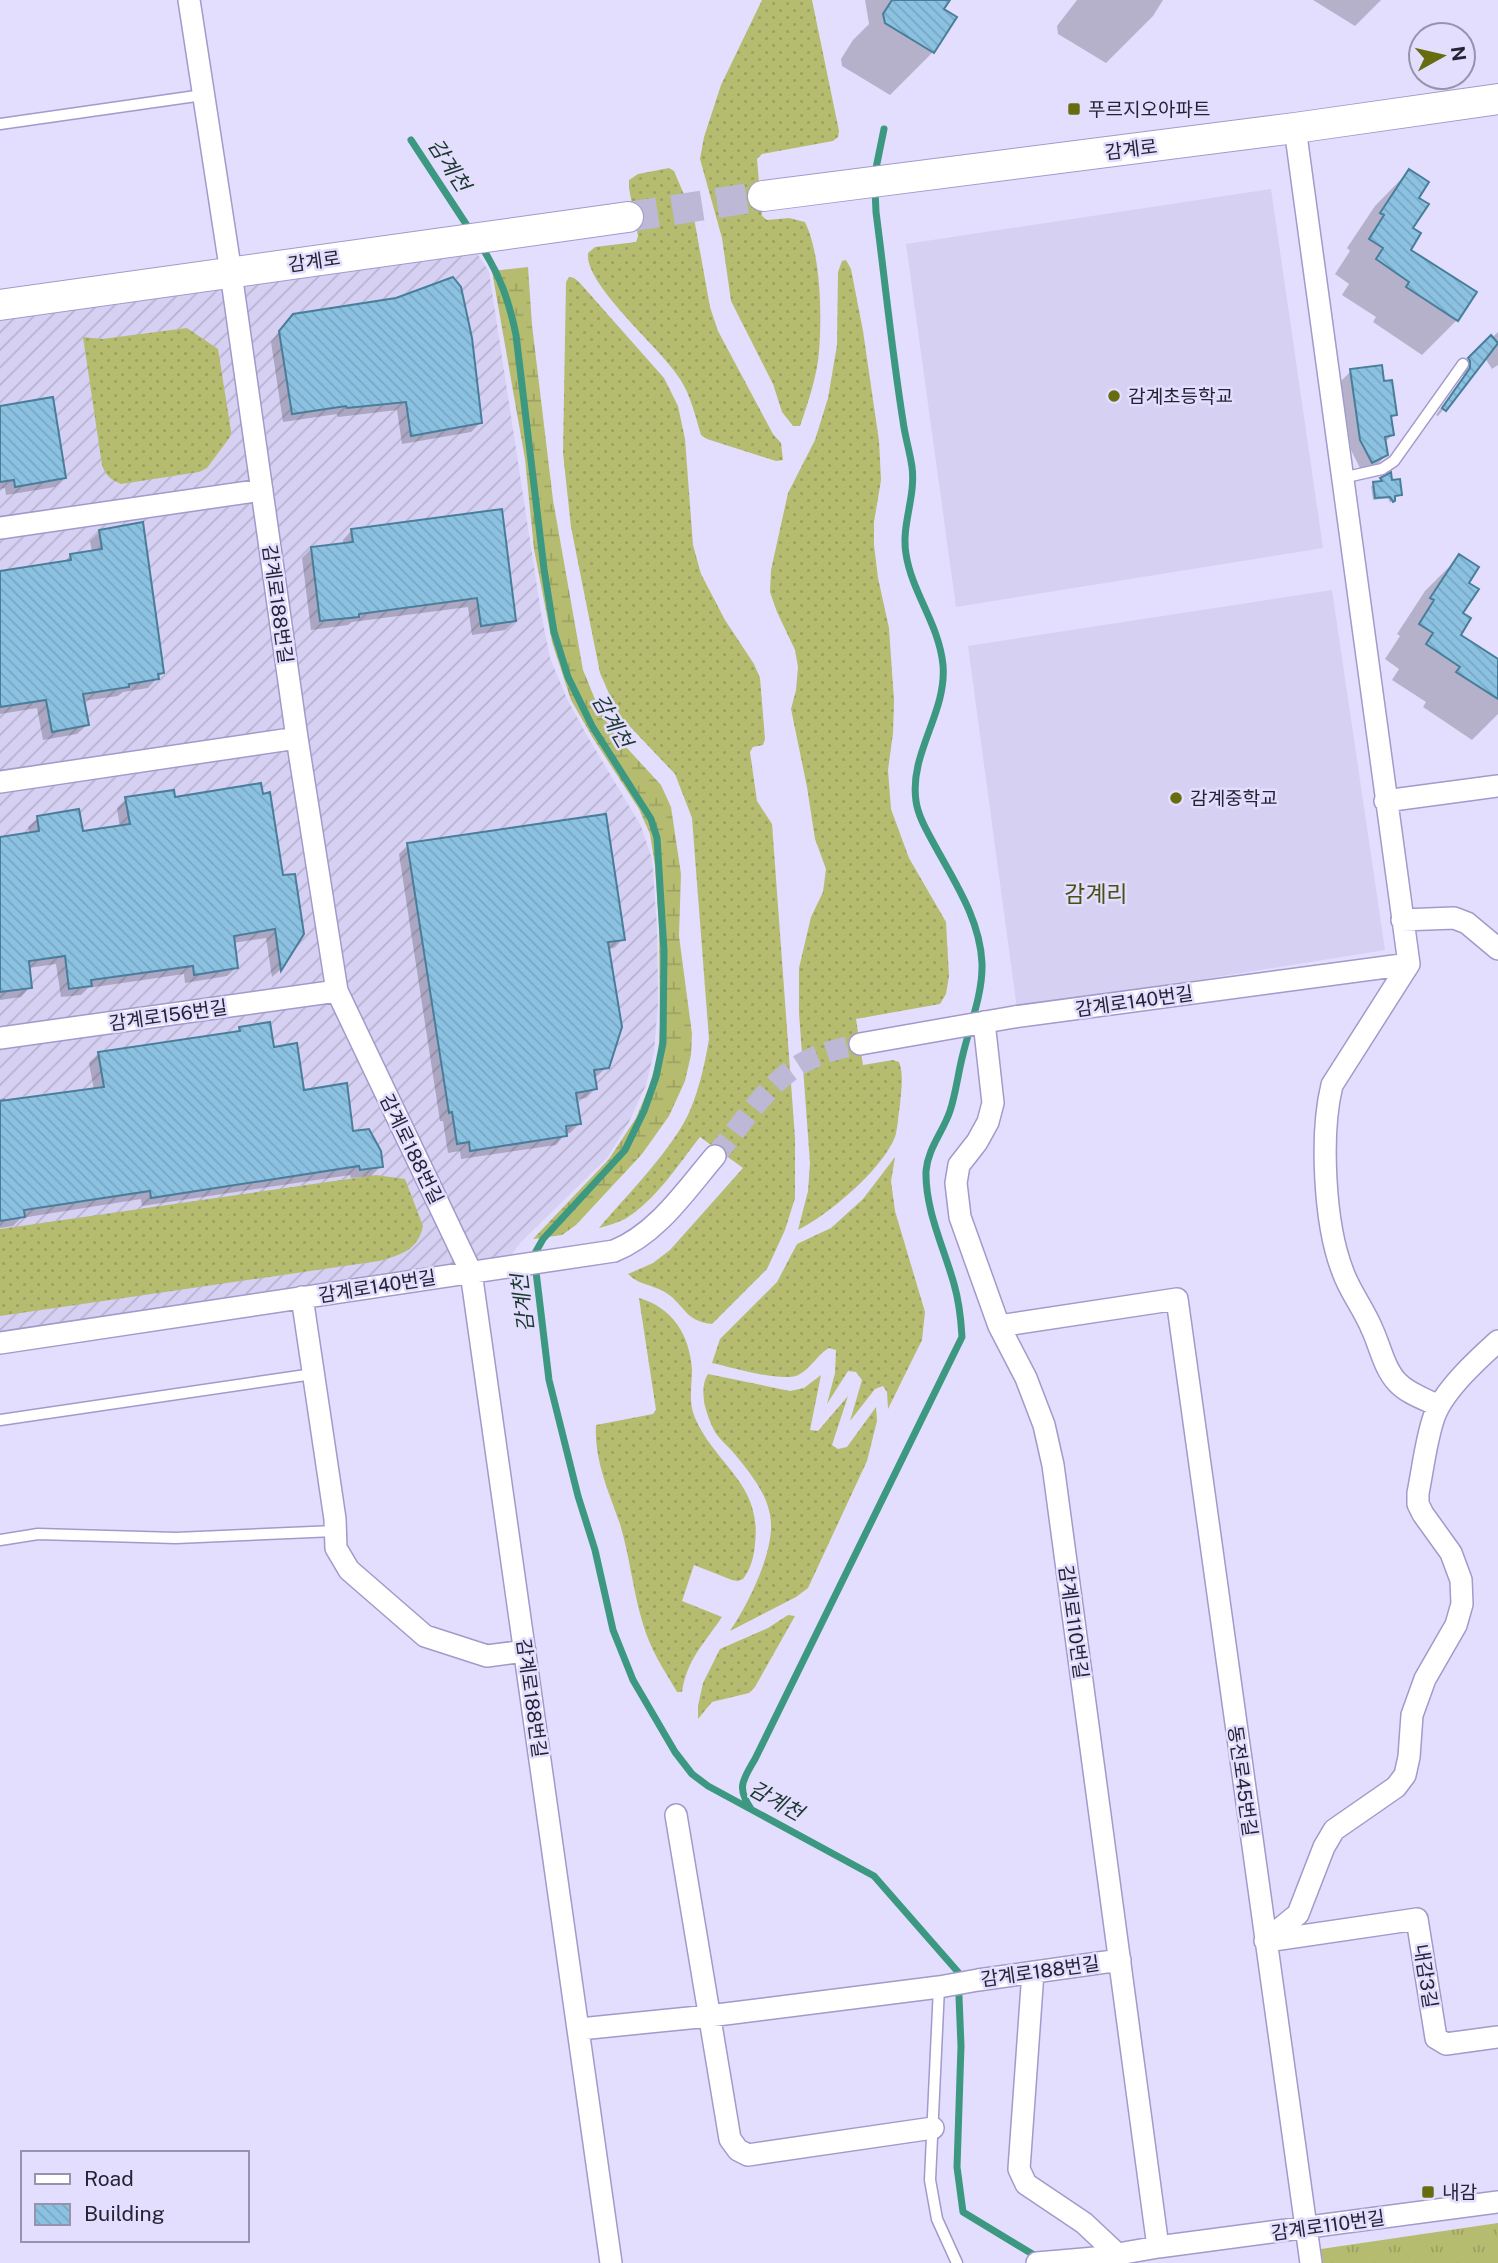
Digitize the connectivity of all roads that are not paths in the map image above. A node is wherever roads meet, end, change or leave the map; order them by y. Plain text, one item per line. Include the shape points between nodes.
1 (189, 0) edge
2 (203, 96) junction
3 (1498, 99) edge
4 (0, 124) edge
5 (1295, 128) junction
6 (763, 196) tunnel mouth
7 (628, 217) tunnel mouth
8 (231, 273) junction
9 (0, 305) edge
10 (1462, 364) dead end
11 (1342, 478) junction
12 (262, 491) junction
13 (0, 528) edge
14 (297, 738) junction
15 (0, 782) edge
16 (1498, 786) edge
17 (1385, 801) junction
18 (1402, 920) junction
19 (1498, 949) edge
20 (1409, 964) junction
21 (337, 991) junction
22 (984, 1022) junction
23 (0, 1038) edge
24 (860, 1044) tunnel mouth
25 (715, 1156) tunnel mouth
26 (471, 1272) junction
27 (302, 1297) junction
28 (999, 1326) junction
29 (1498, 1342) edge
30 (0, 1343) edge
31 (1489, 1363) edge
32 (313, 1374) junction
33 (1439, 1406) junction
34 (0, 1420) edge
35 (335, 1531) junction
36 (0, 1540) edge
37 (525, 1651) junction
38 (676, 1815) dead end
39 (1265, 1941) junction
40 (1120, 1960) junction
41 (1033, 1972) junction
42 (941, 1987) junction
43 (709, 2016) junction
44 (580, 2029) junction
45 (1498, 2037) edge
46 (933, 2128) junction
47 (1498, 2202) edge
48 (1306, 2228) junction
49 (1158, 2247) junction
50 (1116, 2253) junction
51 (611, 2263) edge
52 (957, 2263) edge
53 (1037, 2263) edge
54 (1311, 2263) edge

1 - 2 street, 감계로188번길
2 - 4 lane
2 - 8 street, 감계로188번길
3 - 5 main road, 감계로
5 - 6 main road, 감계로
5 - 11 street
7 - 8 main road, 감계로
8 - 9 main road, 감계로
8 - 12 street, 감계로188번길
10 - 11 lane via 1394,461 1382,469
11 - 17 street
12 - 13 street
12 - 14 street, 감계로188번길
14 - 15 street
14 - 21 street, 감계로188번길
16 - 17 street
17 - 18 street
18 - 19 street via 1454,918
18 - 20 street
20 - 22 street, 감계로140번길
20 - 33 street via 1332,1085 1327,1106 1326,1179 1342,1269 1392,1376 1409,1392
21 - 23 street, 감계로156번길
21 - 26 street, 감계로188번길
22 - 24 street, 감계로140번길
22 - 28 street, 감계로110번길 via 993,1103 988,1122 959,1166 956,1183 960,1217
25 - 26 street, 감계로140번길 via 632,1244 597,1254
26 - 27 street, 감계로140번길
26 - 37 street, 감계로188번길
27 - 30 street, 감계로140번길
27 - 32 street
28 - 39 street, 동전로45번길 via 1177,1299
28 - 40 street, 감계로110번길 via 1035,1401 1053,1465
29 - 31 street
31 - 33 street
32 - 34 lane
32 - 35 street
33 - 39 street via 1418,1504 1451,1553 1461,1580 1462,1604 1456,1625 1425,1679 1412,1715 1405,1775 1396,1787 1334,1830 1298,1914
35 - 36 lane via 176,1538 38,1534
35 - 37 street via 335,1548 349,1570 425,1636 487,1657
37 - 44 street, 감계로188번길
38 - 43 street
39 - 45 street, 내감3길 via 1417,1919 1436,2038 1446,2044
39 - 48 street, 동전로45번길
40 - 41 street, 감계로188번길
40 - 49 street, 감계로110번길
41 - 42 street, 감계로188번길
41 - 50 street via 1019,2169 1026,2184 1084,2223
42 - 43 street, 감계로188번길
42 - 46 lane
43 - 44 street, 감계로188번길
43 - 46 street via 730,2139 738,2150 748,2155
44 - 51 street, 감계로188번길
46 - 52 lane via 933,2199
47 - 48 street, 감계로110번길
48 - 49 street, 감계로110번길
48 - 54 street, 동전로45번길
49 - 50 street, 감계로110번길
50 - 53 street, 감계로110번길

